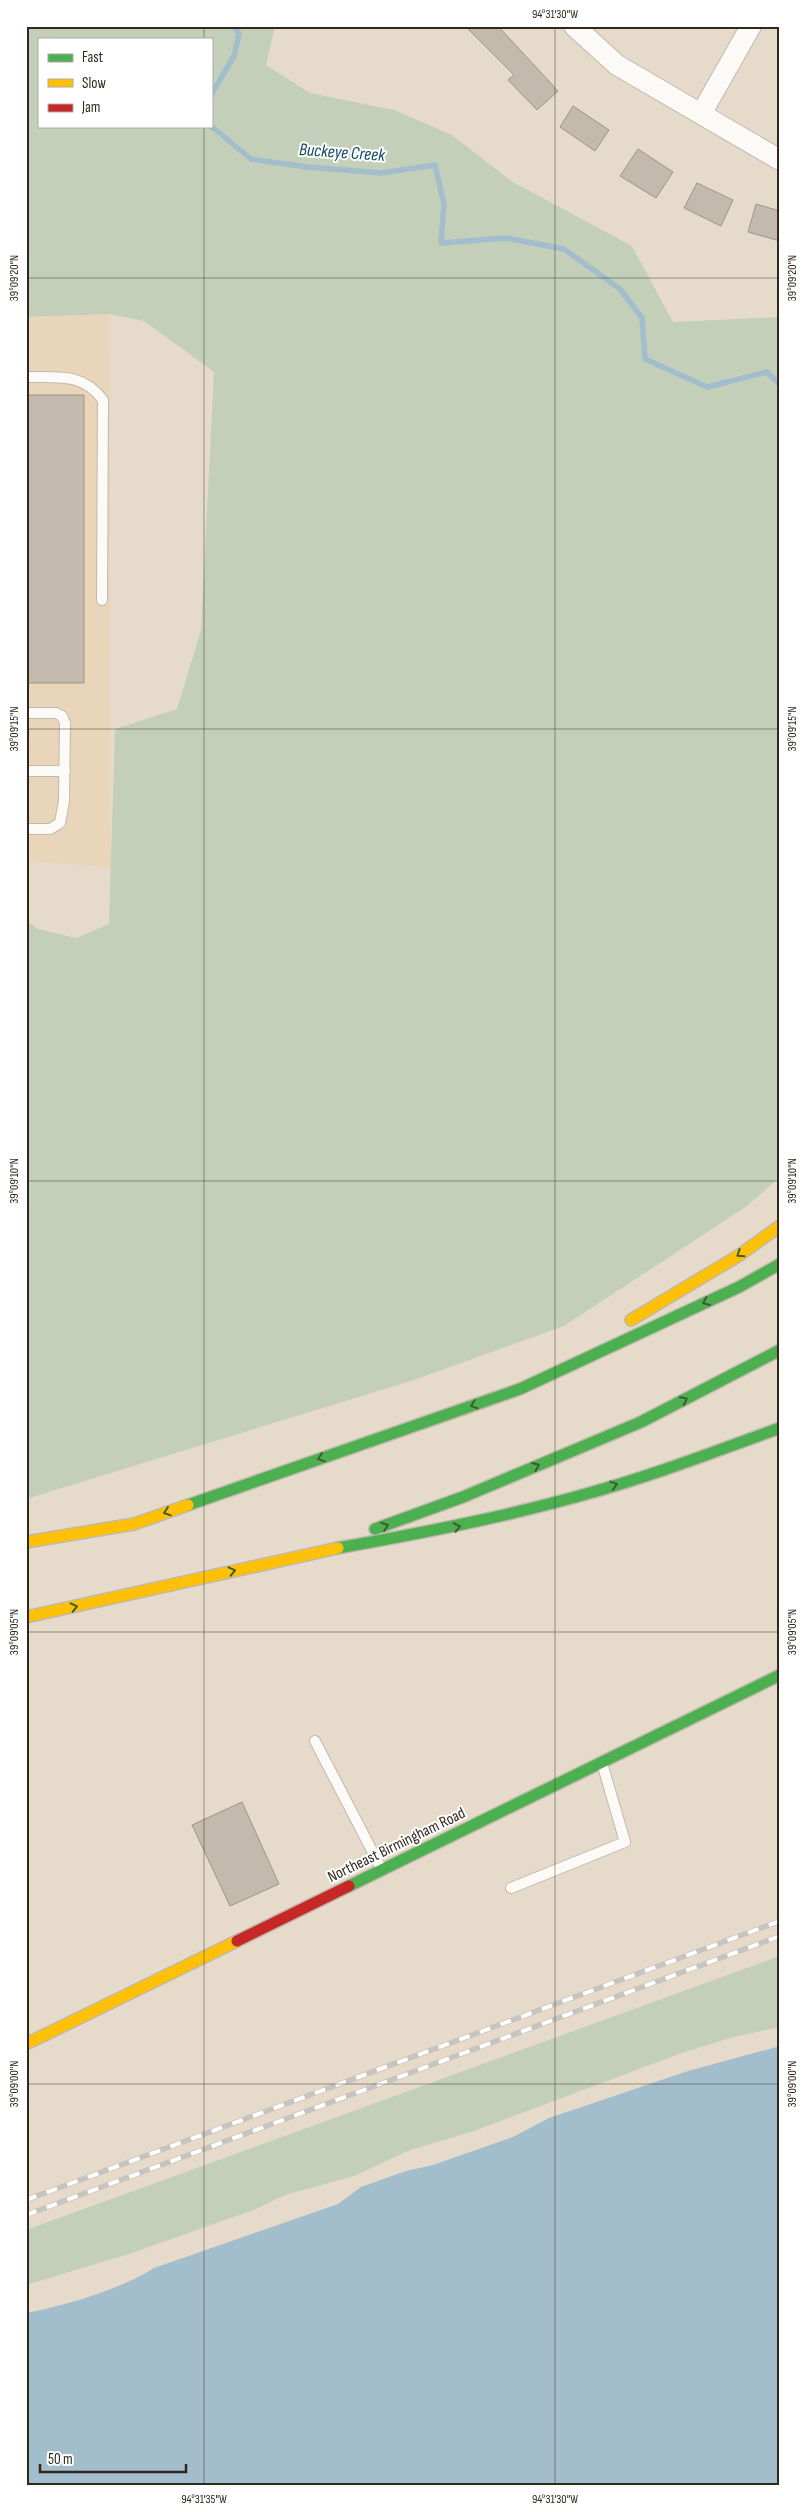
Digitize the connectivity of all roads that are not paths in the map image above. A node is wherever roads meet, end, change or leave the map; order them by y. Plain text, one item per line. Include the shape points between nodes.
1 (574, 26) edge
2 (751, 26) edge
3 (701, 114) junction
4 (780, 160) edge
5 (26, 377) edge
6 (102, 600) dead end
7 (26, 713) edge
8 (26, 771) edge
9 (65, 772) junction
10 (26, 828) edge
11 (780, 1226) edge
12 (780, 1264) edge
13 (621, 1326) dead end
14 (604, 1336) dead end
15 (780, 1350) edge
16 (520, 1389) junction
17 (780, 1428) edge
18 (26, 1542) edge
19 (306, 1554) junction
20 (26, 1617) edge
21 (780, 1675) edge
22 (315, 1741) dead end
23 (602, 1762) junction
24 (382, 1869) junction
25 (511, 1888) dead end
26 (26, 2044) edge

1 - 3 street via 617,64
2 - 3 street
3 - 4 street
5 - 6 lane via 75,378 88,383 103,400
7 - 9 lane via 62,716 65,723
8 - 9 lane
9 - 10 lane via 60,824 50,829
11 -> 13 main road via 738,1256
12 -> 16 main road via 739,1287
14 - 16 main road
19 -> 15 main road via 463,1497 641,1422
16 -> 18 main road via 134,1524
19 -> 17 main road via 460,1526 587,1494
20 -> 19 main road
21 - 23 main road, Northeast Birmingham Road
22 - 24 lane
23 - 24 main road, Northeast Birmingham Road
23 - 25 lane via 625,1842
24 - 26 main road, Northeast Birmingham Road

